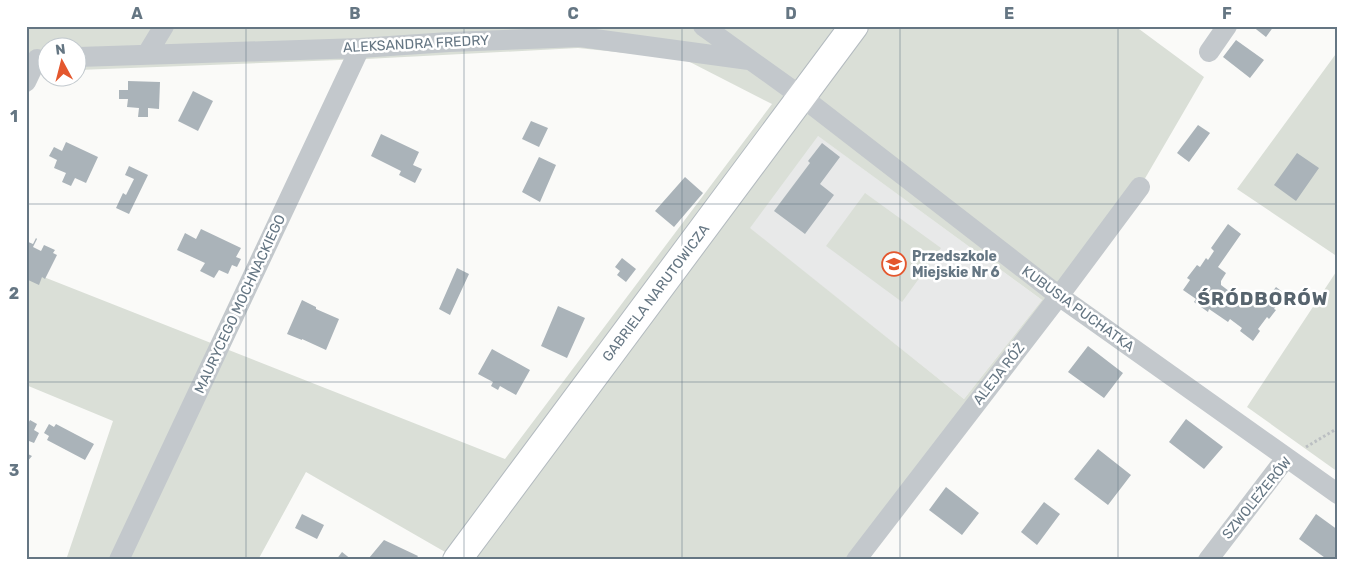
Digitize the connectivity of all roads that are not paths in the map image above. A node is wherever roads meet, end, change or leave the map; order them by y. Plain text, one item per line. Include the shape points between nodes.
1 (164, 26) edge
2 (703, 26) edge
3 (854, 26) edge
4 (1227, 26) edge
5 (360, 48) junction
6 (1209, 52) dead end
7 (147, 54) junction
8 (88, 57) edge
9 (37, 59) edge
10 (754, 61) junction
11 (26, 82) edge
12 (802, 96) junction
13 (1140, 187) dead end
14 (1059, 296) junction
15 (1286, 458) junction
16 (1338, 494) edge
17 (120, 560) edge
18 (457, 560) edge
19 (856, 560) edge
20 (1208, 560) edge

1 - 7 street
2 - 10 street, KUBUSIA PUCHATKA
3 - 12 street, GABRIELA NARUTOWICZA
4 - 6 street
5 - 7 street, ALEKSANDRA FREDRY
5 - 10 street, ALEKSANDRA FREDRY via 580,36
5 - 17 street, MAURYCEGO MOCHNACKIEGO
7 - 8 street, ALEKSANDRA FREDRY
9 - 11 street
10 - 12 street, KUBUSIA PUCHATKA
12 - 14 street, KUBUSIA PUCHATKA
12 - 18 street, GABRIELA NARUTOWICZA
13 - 14 street, ALEJA RÓŻ
14 - 15 street, KUBUSIA PUCHATKA
14 - 19 street, ALEJA RÓŻ
15 - 16 street, KUBUSIA PUCHATKA
15 - 20 street, SZWOLEŻERÓW

